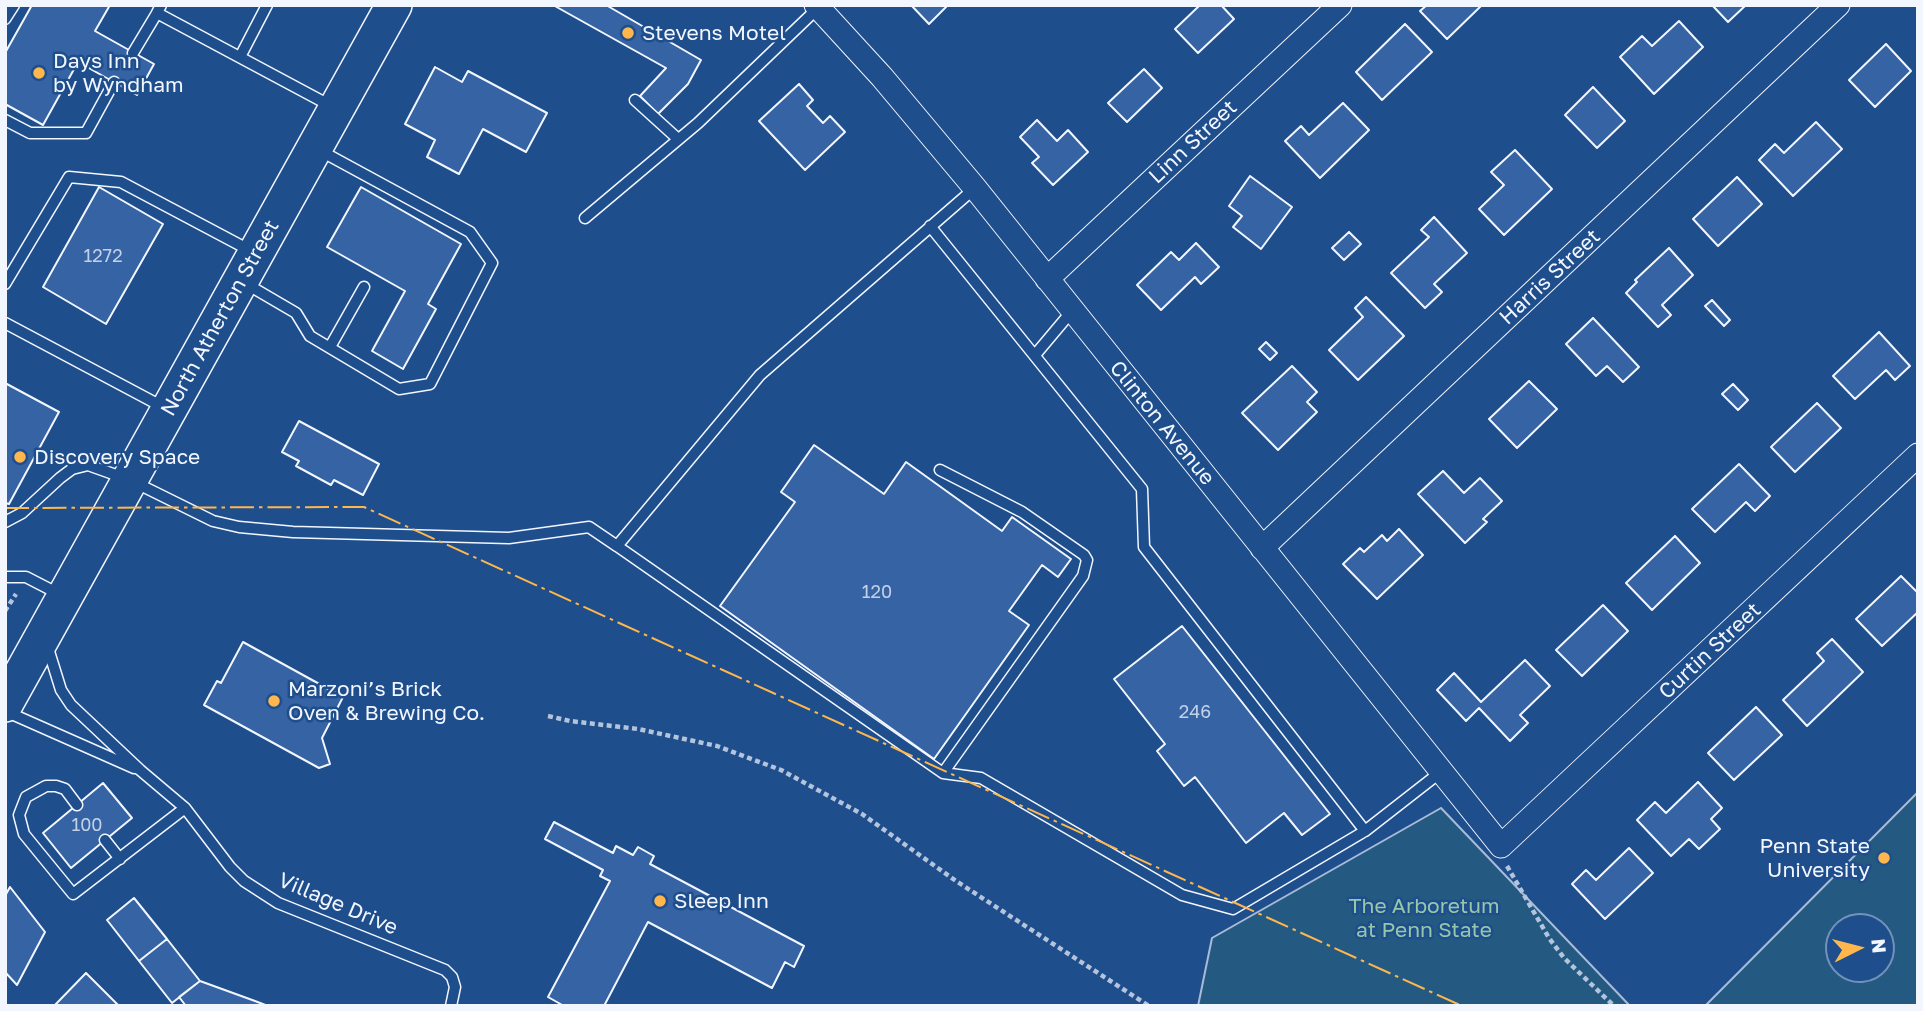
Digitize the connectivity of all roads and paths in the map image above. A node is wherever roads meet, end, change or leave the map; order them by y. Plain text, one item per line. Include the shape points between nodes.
1 (14, 5) edge
2 (267, 5) edge
3 (394, 5) edge
4 (1340, 5) edge
5 (1838, 5) edge
6 (817, 6) edge
7 (159, 9) edge
8 (5, 19) edge
9 (133, 53) dead end
10 (240, 57) junction
11 (114, 82) dead end
12 (635, 100) dead end
13 (337, 108) junction
14 (5, 120) edge
15 (678, 139) junction
16 (315, 148) junction
17 (975, 188) junction
18 (585, 218) dead end
19 (930, 226) junction
20 (248, 267) junction
21 (1047, 279) junction
22 (5, 284) edge
23 (364, 287) dead end
24 (1072, 311) junction
25 (5, 323) edge
26 (330, 347) junction
27 (1035, 355) junction
28 (169, 410) junction
29 (1918, 455) edge
30 (940, 470) dead end
31 (130, 480) junction
32 (5, 522) edge
33 (617, 546) junction
34 (1262, 548) junction
35 (5, 577) edge
36 (65, 597) junction
37 (48, 628) junction
38 (5, 704) edge
39 (5, 711) edge
40 (548, 716) dead end
41 (140, 770) junction
42 (1442, 771) junction
43 (943, 773) junction
44 (77, 805) dead end
45 (185, 808) junction
46 (1365, 831) junction
47 (105, 840) dead end
48 (1501, 846) junction
49 (120, 859) junction
50 (451, 1006) edge
51 (1149, 1006) edge
52 (1614, 1006) edge

1 - 8 lane
2 - 10 lane
3 - 13 main road, North Atherton Street
4 - 21 street, Linn Street
5 - 34 street, Harris Street
6 - 15 lane
6 - 17 street, Clinton Avenue
7 - 9 lane
7 - 10 lane
10 - 13 lane
11 - 14 lane via 86,133 30,133
12 - 15 lane
13 - 16 main road, North Atherton Street
15 - 18 lane
16 - 20 main road, North Atherton Street
16 - 26 lane via 470,232 492,263 430,384 399,389
17 - 19 lane
17 - 21 street, Clinton Avenue
19 - 27 lane
19 - 33 lane via 760,375
20 - 22 lane via 121,181 69,177
20 - 26 lane via 296,313 310,336
20 - 28 main road, North Atherton Street
21 - 24 street, Clinton Avenue
23 - 26 lane
24 - 27 lane
24 - 34 street, Clinton Avenue
25 - 28 lane
27 - 46 lane via 1142,489 1144,547
28 - 31 main road, North Atherton Street
29 - 48 street, Curtin Street
30 - 43 lane via 1022,512 1087,560 1083,576
31 - 32 lane via 88,465 72,469
31 - 33 lane via 213,521 239,527 509,538 589,527
31 - 36 main road, North Atherton Street
33 - 43 lane
34 - 42 street, Clinton Avenue
35 - 36 lane via 26,577
36 - 37 main road, North Atherton Street
37 - 38 main road, North Atherton Street
37 - 41 lane, Village Drive via 46,641 61,690
39 - 41 lane, Village Drive
40 - 51 path via 717,746 781,771 862,814
41 - 45 lane, Village Drive
42 - 46 lane
42 - 48 street, Clinton Avenue
43 - 46 lane via 981,778 1182,895 1233,909
44 - 49 lane via 65,789 46,786 26,797 19,815 24,834 73,894
45 - 49 lane
45 - 50 lane, Village Drive via 229,867 278,903 445,970 455,987
47 - 49 lane
48 - 52 path via 1518,887 1549,938

